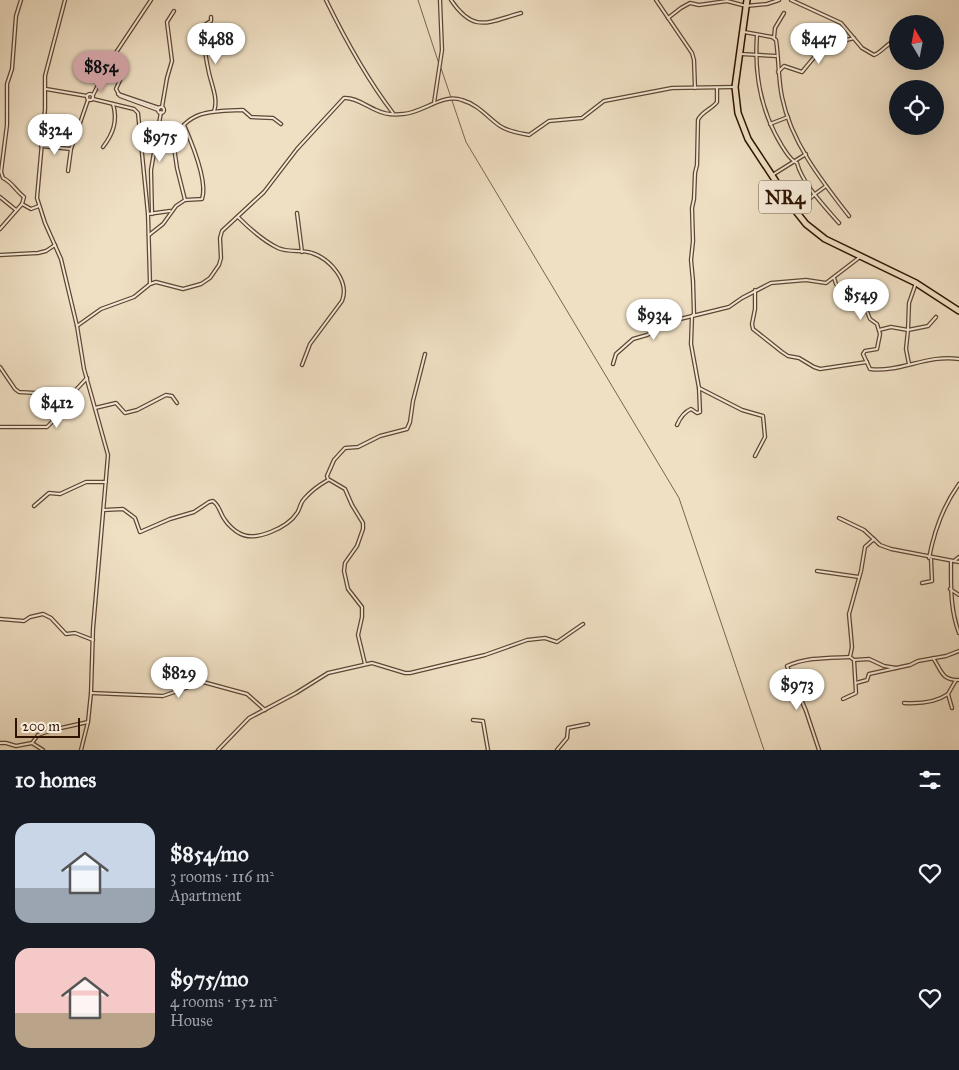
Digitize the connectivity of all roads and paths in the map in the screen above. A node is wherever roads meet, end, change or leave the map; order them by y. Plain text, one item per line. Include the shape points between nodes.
1 (21, 0) edge
2 (65, 0) edge
3 (151, 0) edge
4 (326, 0) edge
5 (440, 0) edge
6 (451, 0) edge
7 (656, 0) edge
8 (779, 0) edge
9 (791, 0) edge
10 (746, 3) edge
11 (174, 11) dead end
12 (521, 13) dead end
13 (784, 13) dead end
14 (211, 17) dead end
15 (668, 18) junction
16 (742, 32) junction
17 (757, 34) junction
18 (774, 38) junction
19 (854, 38) junction
20 (889, 44) edge
21 (739, 54) junction
22 (756, 55) junction
23 (777, 56) junction
24 (126, 67) dead end
25 (778, 72) junction
26 (735, 87) junction
27 (695, 88) junction
28 (717, 88) junction
29 (46, 89) junction
30 (118, 94) junction
31 (93, 95) junction
32 (87, 96) junction
33 (93, 99) junction
34 (88, 100) junction
35 (134, 101) junction
36 (434, 103) junction
37 (114, 104) junction
38 (162, 107) junction
39 (134, 109) junction
40 (158, 109) junction
41 (214, 111) junction
42 (160, 112) junction
43 (393, 113) junction
44 (788, 117) junction
45 (281, 124) dead end
46 (770, 124) junction
47 (184, 125) junction
48 (41, 146) junction
49 (103, 147) dead end
50 (70, 149) junction
51 (806, 154) junction
52 (793, 161) junction
53 (68, 171) dead end
54 (772, 175) junction
55 (827, 186) junction
56 (815, 194) junction
57 (0, 197) edge
58 (185, 200) junction
59 (22, 204) junction
60 (39, 206) junction
61 (16, 210) junction
62 (171, 211) junction
63 (297, 212) dead end
64 (796, 212) junction
65 (148, 214) junction
66 (152, 214) junction
67 (849, 216) dead end
68 (238, 217) junction
69 (839, 223) dead end
70 (0, 229) edge
71 (149, 234) junction
72 (55, 245) junction
73 (302, 252) junction
74 (0, 255) edge
75 (860, 257) junction
76 (834, 278) junction
77 (916, 283) junction
78 (150, 284) junction
79 (755, 290) junction
80 (959, 311) edge
81 (692, 316) junction
82 (936, 317) dead end
83 (77, 326) junction
84 (879, 330) junction
85 (908, 330) junction
86 (425, 354) dead end
87 (959, 359) edge
88 (868, 362) junction
89 (612, 364) dead end
90 (909, 364) junction
91 (302, 365) dead end
92 (0, 367) edge
93 (87, 378) junction
94 (699, 388) junction
95 (71, 395) junction
96 (177, 403) dead end
97 (95, 408) junction
98 (677, 425) dead end
99 (0, 427) edge
100 (756, 456) dead end
101 (328, 479) junction
102 (106, 482) junction
103 (959, 484) edge
104 (34, 506) dead end
105 (104, 510) junction
106 (839, 518) dead end
107 (874, 539) junction
108 (959, 557) edge
109 (930, 558) junction
110 (951, 561) junction
111 (954, 561) junction
112 (959, 562) edge
113 (817, 570) dead end
114 (859, 577) junction
115 (922, 583) dead end
116 (950, 589) junction
117 (959, 594) edge
118 (0, 619) edge
119 (584, 624) dead end
120 (959, 633) edge
121 (93, 640) junction
122 (959, 651) edge
123 (850, 657) junction
124 (932, 658) junction
125 (854, 660) junction
126 (364, 664) junction
127 (896, 668) junction
128 (958, 680) edge
129 (856, 683) junction
130 (91, 693) junction
131 (948, 694) junction
132 (843, 700) dead end
133 (904, 703) dead end
134 (952, 708) dead end
135 (264, 710) junction
136 (473, 720) dead end
137 (88, 722) junction
138 (588, 724) dead end
139 (0, 743) edge
140 (32, 743) junction
141 (16, 746) junction
142 (16, 750) edge
143 (44, 750) edge
144 (81, 750) edge
145 (218, 750) edge
146 (488, 750) edge
147 (557, 750) edge
148 (819, 750) edge

1 - 59 street via 7,84 2,172 3,178 24,197
2 - 29 street via 45,76
3 - 31 street via 111,60
4 - 43 street via 378,94
5 - 36 street via 442,50
6 - 12 street via 468,18 478,23
7 - 15 street
8 - 10 street via 767,4
9 - 19 street via 841,23
10 - 15 street via 690,3
10 - 16 highway, NR4
11 - 38 street via 167,22 173,55
13 - 18 street via 775,28
14 - 41 street via 202,29 216,106
15 - 27 street via 692,53
16 - 17 street
16 - 21 highway, NR4
17 - 18 street
17 - 22 street
18 - 23 street
19 - 20 street via 874,55
19 - 25 street via 828,45 802,72 784,66
21 - 22 street
21 - 26 highway, NR4
22 - 23 street
22 - 46 street via 759,91
23 - 25 street
24 - 30 street via 116,89
25 - 44 street
26 - 28 street
26 - 54 highway, NR4 via 744,132
27 - 28 street
27 - 36 street via 672,88 604,101 582,118 549,121 531,135 506,129 484,111 462,100 452,98
28 - 81 street via 717,102 698,120 692,208
29 - 32 street
29 - 48 street
30 - 35 street
30 - 40 street
31 - 32 street
31 - 33 street
32 - 34 street
33 - 34 street
33 - 37 street
34 - 50 street
35 - 39 street
35 - 40 street
36 - 43 street via 408,114
37 - 39 street
37 - 49 street via 114,127
38 - 40 street
38 - 42 street via 164,110
39 - 65 street via 138,113
40 - 42 street
41 - 45 street via 245,110 251,117 273,118
41 - 47 street via 203,113
42 - 66 street via 150,170
43 - 68 street via 379,112 344,98 274,181
44 - 46 street
44 - 51 street
46 - 52 street
47 - 58 street via 173,142
47 - 58 street via 204,193 202,199
48 - 50 street
48 - 60 street via 37,188
50 - 53 street
51 - 52 street
51 - 55 street
52 - 54 street
52 - 56 street
54 - 64 highway, NR4
55 - 56 street
55 - 67 street
56 - 64 street
56 - 69 street
57 - 61 street
58 - 62 street
59 - 60 street via 31,209
59 - 61 street
60 - 72 street
61 - 70 street
62 - 66 street
62 - 71 street via 163,224
63 - 73 street
64 - 75 highway, NR4 via 820,236
65 - 66 street
65 - 71 street
68 - 73 street via 271,245
68 - 78 street via 220,234 220,262 208,279 198,286 183,289 156,282
71 - 78 street
72 - 74 street via 38,253
72 - 83 street
73 - 91 street via 314,254 337,270 344,293 342,301 310,344
75 - 76 street
75 - 77 highway, NR4
76 - 79 street via 826,283 806,280 771,283
76 - 84 street via 853,304 864,304
77 - 80 highway, NR4
77 - 85 street via 910,299
78 - 83 street via 134,297 101,309
79 - 81 street via 729,307
79 - 88 street via 753,329 788,356 820,369
81 - 89 street via 630,340 616,354
81 - 94 street via 691,344
82 - 85 street via 928,326
83 - 93 street
84 - 85 street via 890,327
84 - 88 street via 877,349 864,352
85 - 90 street via 906,349
86 - 101 street via 407,428 358,447 345,448 332,464
87 - 90 street via 930,359
88 - 90 street via 868,368 872,370
92 - 95 street via 19,392
93 - 95 street
93 - 97 street
94 - 98 street via 700,412 687,411
94 - 100 street via 742,410 763,416 765,437
95 - 99 street via 47,427
96 - 97 street via 172,396 166,395 125,413 116,403
97 - 102 street via 108,455
101 - 105 street via 303,500 289,521 259,536 236,532 213,501 194,512 140,532 135,518 123,509
101 - 126 street via 344,489 363,522 357,546 344,571 348,589 362,607 358,635
102 - 104 street via 86,482 60,494 48,493
102 - 105 street
103 - 109 street via 939,523
105 - 121 street
106 - 107 street via 864,530
107 - 109 street via 891,550
107 - 114 street via 865,547
108 - 111 street
109 - 110 street
109 - 115 street via 932,581
110 - 111 street
110 - 116 street
111 - 112 street
113 - 114 street
114 - 123 street via 849,614
116 - 117 street
116 - 120 street via 952,613
118 - 121 street via 24,621 43,614 66,634 75,633
119 - 126 street via 557,642 545,638 527,640 485,655 410,673
121 - 130 street
122 - 124 street
123 - 125 street
123 - 148 street via 807,660 787,666
124 - 127 street
124 - 128 street via 946,678
125 - 127 street via 869,659
125 - 129 street
126 - 135 street via 328,673
127 - 129 street via 869,674 867,680
128 - 131 street
129 - 132 street via 856,693
130 - 135 street via 165,696 203,682 247,694
130 - 137 street
131 - 133 street via 928,702
131 - 134 street
135 - 145 street via 250,718
136 - 146 street via 483,721
137 - 140 street via 51,730 38,735
137 - 144 street
138 - 147 street via 568,728 567,738
139 - 141 street
140 - 141 street
140 - 143 street
141 - 142 street

